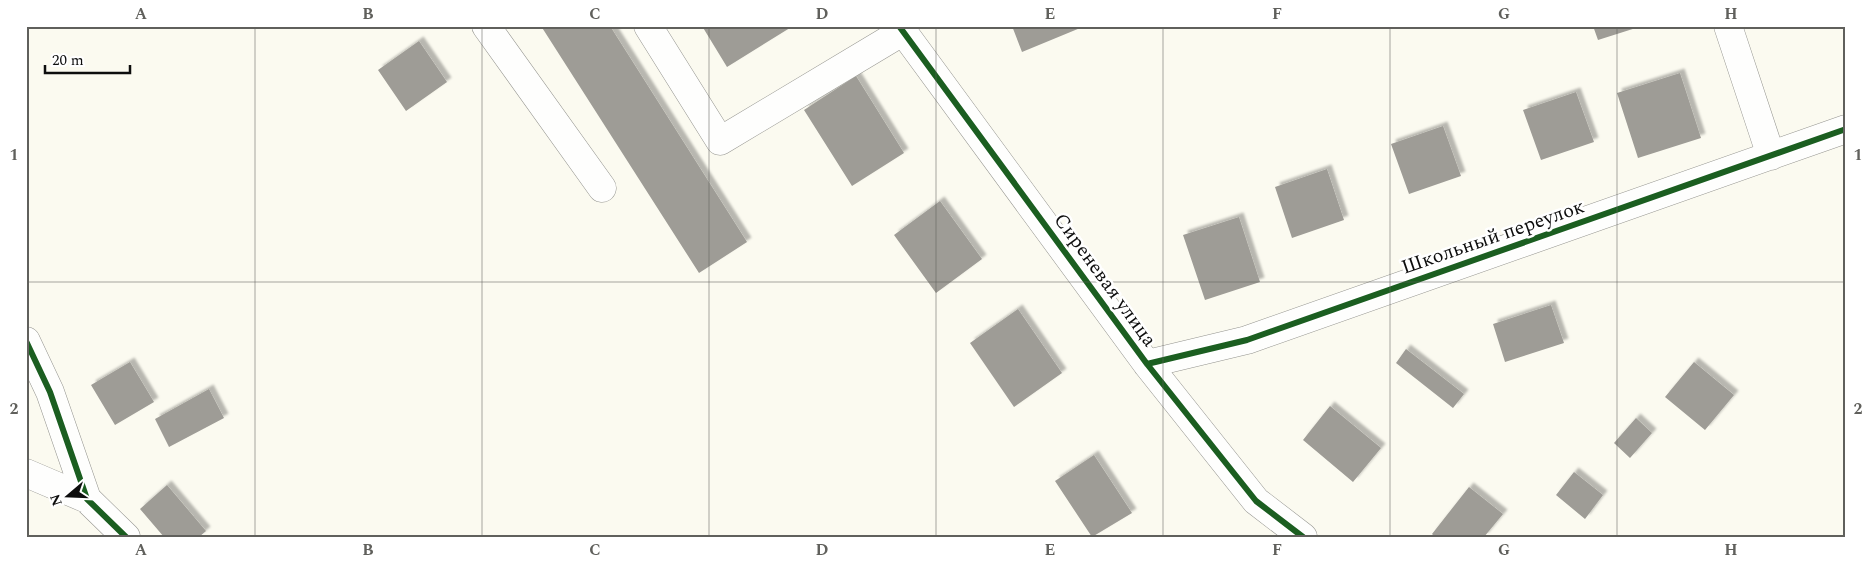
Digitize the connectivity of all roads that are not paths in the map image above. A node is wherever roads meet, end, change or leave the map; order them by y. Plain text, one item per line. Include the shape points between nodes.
1 (486, 26) edge
2 (648, 26) edge
3 (1728, 26) edge
4 (901, 29) edge
5 (1846, 129) edge
6 (1771, 156) junction
7 (602, 188) dead end
8 (26, 341) edge
9 (1147, 364) junction
10 (26, 473) edge
11 (87, 499) junction
12 (126, 537) edge
13 (1303, 537) edge

1 - 7 street
2 - 4 street via 720,141
3 - 6 street
4 - 9 street, Сиреневая улица
5 - 6 street, Школьный переулок
6 - 9 street, Школьный переулок via 1247,340
8 - 11 street via 50,392
9 - 13 street, Сиреневая улица via 1256,501
10 - 11 street
11 - 12 street

